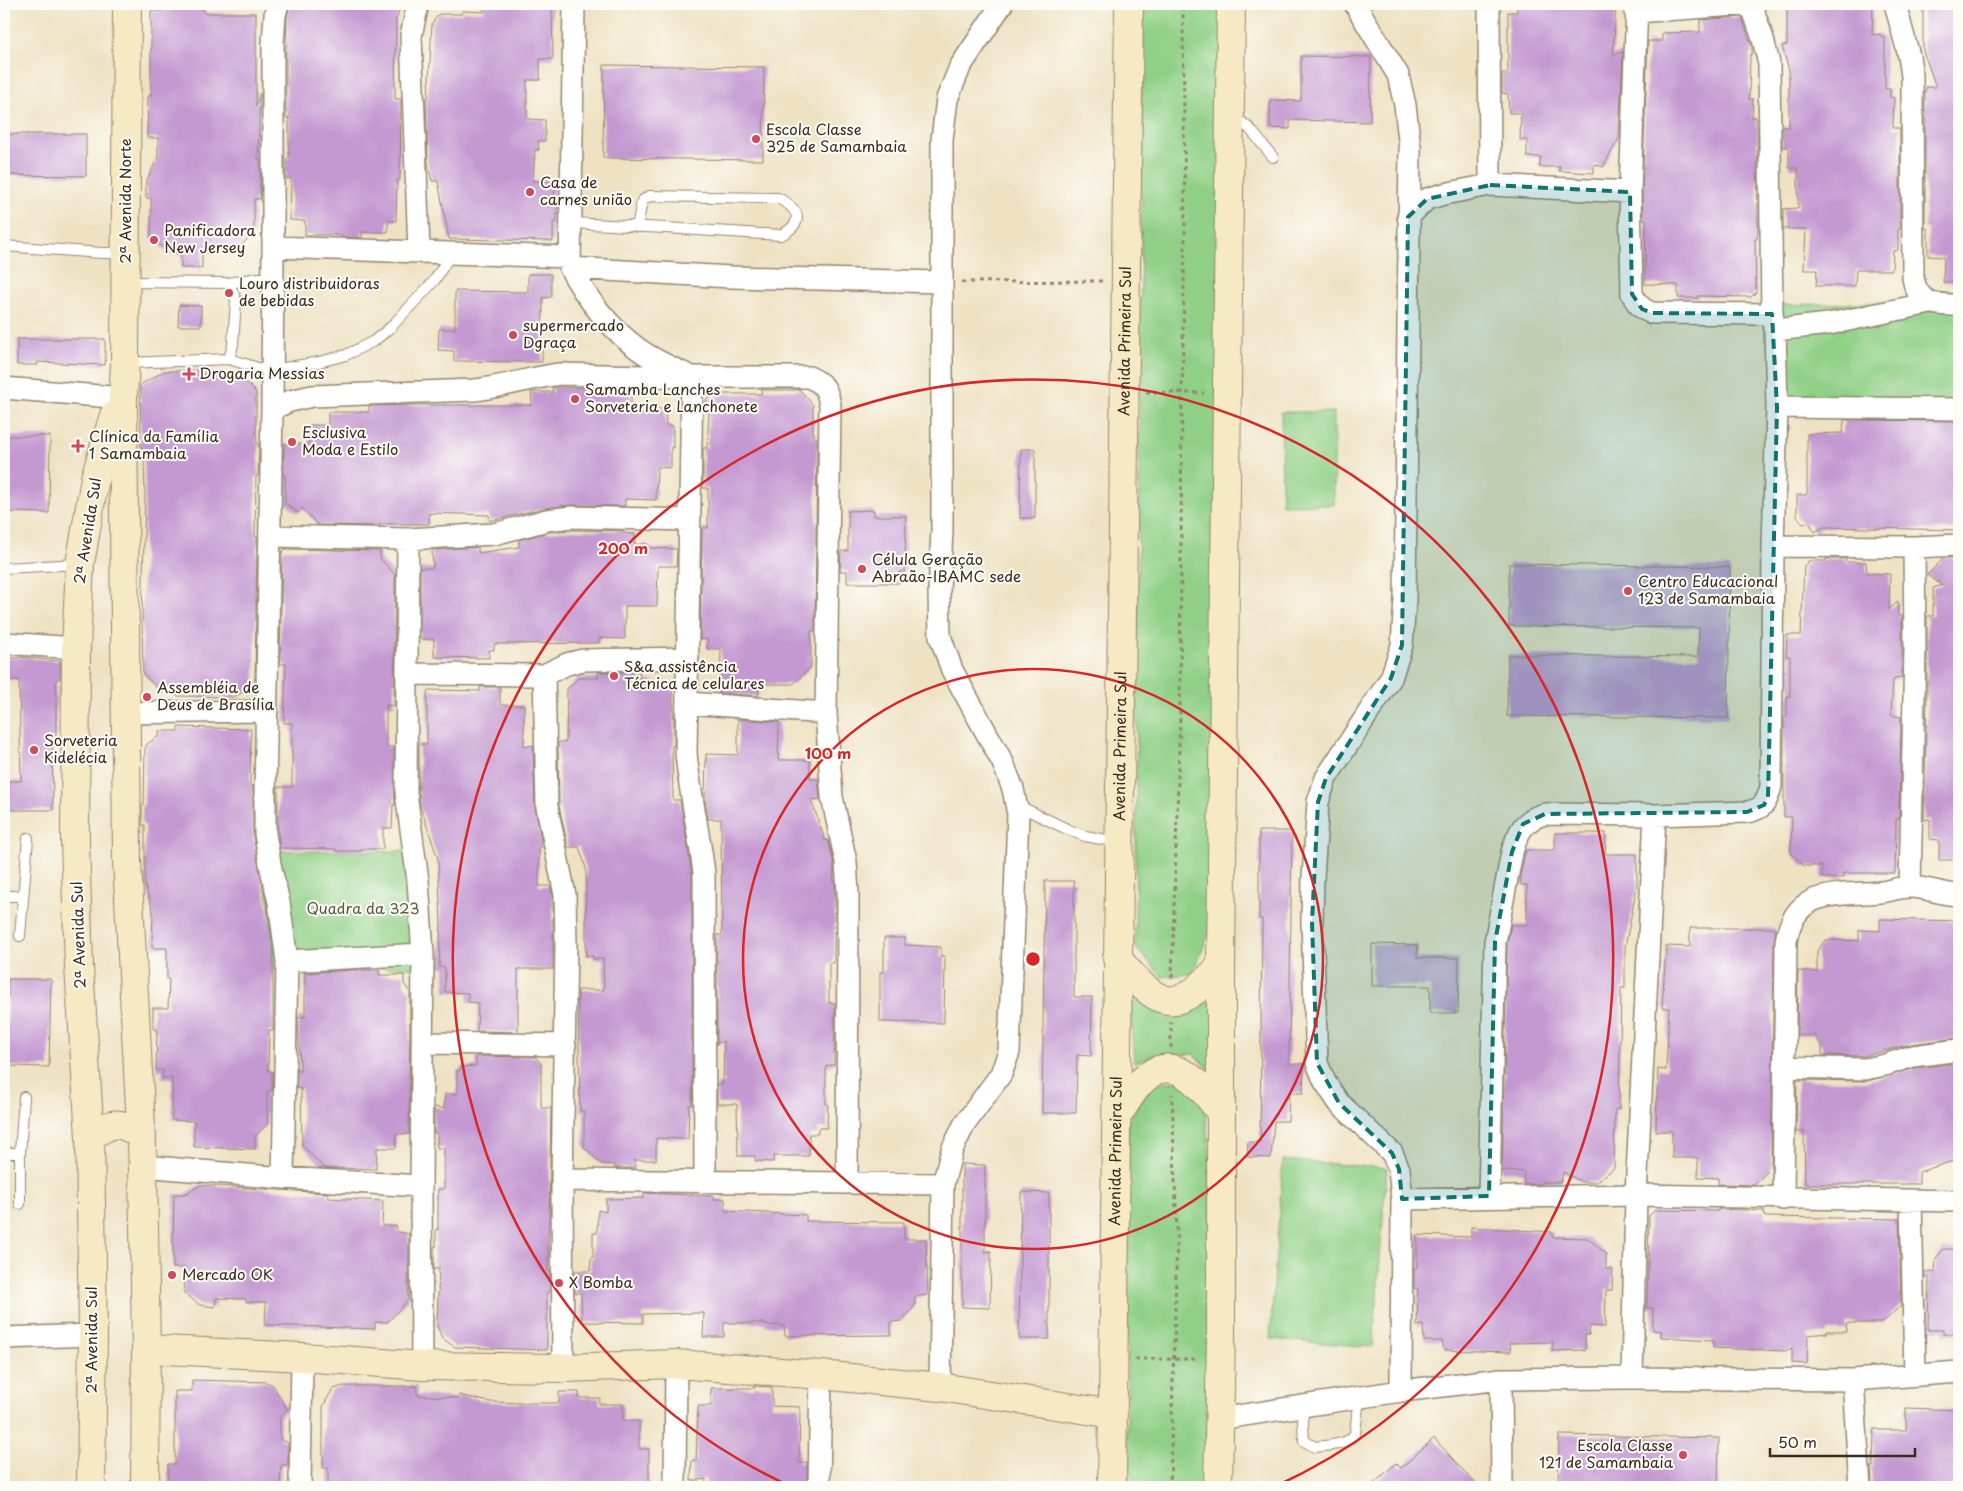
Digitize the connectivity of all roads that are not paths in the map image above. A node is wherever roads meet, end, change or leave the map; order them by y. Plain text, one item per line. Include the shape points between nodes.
1 (127, 4) edge
2 (278, 4) edge
3 (418, 4) edge
4 (574, 4) edge
5 (1002, 4) edge
6 (1129, 4) edge
7 (1231, 4) edge
8 (1356, 4) edge
9 (1489, 4) edge
10 (1751, 4) edge
11 (1895, 4) edge
12 (1636, 8) edge
13 (1230, 113) junction
14 (1273, 157) dead end
15 (1490, 185) junction
16 (1630, 192) junction
17 (1408, 217) junction
18 (569, 223) junction
19 (637, 227) junction
20 (4, 246) edge
21 (273, 246) junction
22 (419, 251) junction
23 (126, 252) junction
24 (452, 252) junction
25 (569, 263) junction
26 (272, 278) junction
27 (125, 282) junction
28 (941, 282) junction
29 (229, 283) junction
30 (1930, 303) junction
31 (1959, 305) edge
32 (1774, 322) junction
33 (229, 360) junction
34 (125, 363) junction
35 (272, 370) junction
36 (692, 377) junction
37 (4, 388) edge
38 (123, 398) junction
39 (1777, 406) junction
40 (272, 408) junction
41 (1959, 409) edge
42 (689, 520) junction
43 (270, 536) junction
44 (408, 538) junction
45 (1959, 545) edge
46 (1773, 546) junction
47 (1914, 547) junction
48 (80, 564) junction
49 (4, 568) edge
50 (4, 643) edge
51 (76, 648) junction
52 (688, 658) junction
53 (407, 674) junction
54 (544, 674) junction
55 (687, 704) junction
56 (267, 711) junction
57 (127, 713) junction
58 (826, 713) junction
59 (1016, 804) junction
60 (1655, 815) junction
61 (28, 838) dead end
62 (1119, 842) junction
63 (1910, 887) junction
64 (1959, 895) edge
65 (4, 896) edge
66 (22, 896) junction
67 (20, 936) dead end
68 (423, 954) junction
69 (1117, 958) junction
70 (287, 961) junction
71 (1221, 965) junction
72 (423, 1043) junction
73 (565, 1045) junction
74 (1959, 1050) edge
75 (1784, 1067) junction
76 (24, 1097) dead end
77 (1221, 1113) junction
78 (1117, 1116) junction
79 (142, 1136) junction
80 (90, 1137) junction
81 (4, 1152) edge
82 (20, 1153) junction
83 (143, 1166) junction
84 (283, 1178) junction
85 (562, 1180) junction
86 (706, 1182) junction
87 (847, 1182) junction
88 (943, 1184) junction
89 (420, 1186) junction
90 (1636, 1195) junction
91 (1489, 1196) junction
92 (1402, 1199) junction
93 (1783, 1199) junction
94 (1911, 1201) junction
95 (1959, 1201) edge
96 (20, 1204) dead end
97 (93, 1336) junction
98 (4, 1338) edge
99 (146, 1349) junction
100 (302, 1357) junction
101 (676, 1364) junction
102 (422, 1366) junction
103 (563, 1368) junction
104 (1959, 1372) edge
105 (821, 1375) junction
106 (1915, 1375) junction
107 (1632, 1378) junction
108 (1502, 1379) junction
109 (1853, 1380) junction
110 (940, 1387) junction
111 (1401, 1391) junction
112 (1359, 1398) junction
113 (1302, 1406) junction
114 (1113, 1414) junction
115 (1218, 1419) junction
116 (91, 1487) edge
117 (144, 1487) edge
118 (300, 1487) edge
119 (675, 1487) edge
120 (819, 1487) edge
121 (1112, 1487) edge
122 (1218, 1487) edge
123 (1502, 1487) edge
124 (1860, 1487) edge

1 - 23 street, 2ᵃ Avenida Norte
2 - 21 street via 273,43
3 - 22 street via 411,36
4 - 18 street
5 - 28 street via 960,67 947,99 942,139
6 - 62 street, Avenida Primeira Sul
7 - 13 street
8 - 17 street via 1398,76 1406,105 1410,148
9 - 15 street
10 - 12 street
10 - 32 street via 1768,64
11 - 30 street via 1910,56 1912,76 1914,288
12 - 16 street
13 - 14 lane via 1250,129
13 - 71 street
15 - 16 street
15 - 17 street via 1428,199
16 - 32 street via 1632,294 1642,309 1652,313
17 - 92 street via 1402,645 1391,678 1326,778 1318,802 1312,922 1316,1063 1339,1103 1392,1153 1399,1169
18 - 19 lane
18 - 25 street
19 - 19 lane via 781,235 792,229 797,220 791,205 778,198 649,196 642,201
20 - 23 lane
21 - 22 street
21 - 26 street
22 - 24 street
23 - 27 street, 2ᵃ Avenida Norte
24 - 25 street
24 - 35 lane via 434,281 374,341 319,362
25 - 28 street via 732,277
25 - 36 street via 588,296 615,328 654,360
26 - 29 lane
26 - 35 street
27 - 29 lane
27 - 34 street, 2ᵃ Avenida Norte
28 - 59 street via 940,636 952,670 1004,763
29 - 33 lane via 236,300 234,345
30 - 31 street
30 - 32 street via 1829,324
32 - 39 street
33 - 34 lane
33 - 35 lane
34 - 38 street, 2ᵃ Avenida Norte
35 - 40 street
36 - 40 street via 558,374 474,390 312,396
36 - 42 street
36 - 58 street via 809,377 821,383 827,392 830,405
37 - 38 street
38 - 48 street, 2ᵃ Avenida Sul via 113,419 95,478
38 - 57 street, 2ᵃ Avenida Sul
39 - 41 street
39 - 46 street
40 - 43 street
42 - 44 street via 571,517 494,534
42 - 52 street
43 - 44 street
43 - 56 street
44 - 53 street
45 - 47 street
46 - 47 street
46 - 60 street via 1768,797 1764,806 1757,810
47 - 63 street
48 - 49 lane
48 - 51 street, 2ᵃ Avenida Sul
50 - 51 street
51 - 80 street, 2ᵃ Avenida Sul via 75,842
52 - 54 street via 583,660
52 - 55 street
53 - 54 street
53 - 68 street via 406,793 418,881
54 - 73 street via 547,807 565,895
55 - 58 street
55 - 86 street via 686,753 690,794 704,874
56 - 57 street
56 - 70 street via 265,834
57 - 79 street, 2ᵃ Avenida Sul via 127,862
58 - 87 street via 832,797 846,862 848,893
59 - 62 lane via 1085,836
59 - 88 street via 1009,1052 1001,1074 964,1125 952,1150
60 - 90 street
60 - 91 street via 1545,814 1524,824 1517,837 1494,942
61 - 66 lane
62 - 69 street, Avenida Primeira Sul
63 - 64 street
63 - 75 street via 1838,894 1808,902 1796,912 1786,941
65 - 66 lane
66 - 67 lane
68 - 70 street
68 - 72 street
69 - 71 street via 1139,984 1157,997 1171,1001 1189,996 1204,985
69 - 78 street, Avenida Primeira Sul
70 - 84 street
71 - 77 street
72 - 73 street
72 - 89 street
73 - 85 street
74 - 75 street via 1913,1056 1865,1069
75 - 93 street
76 - 82 lane
77 - 78 street via 1202,1087 1189,1076 1171,1068 1156,1071 1141,1081
77 - 115 street
78 - 114 street, Avenida Primeira Sul
79 - 80 street via 119,1124 108,1125
79 - 83 street, 2ᵃ Avenida Sul
80 - 97 street, 2ᵃ Avenida Sul
81 - 82 lane
82 - 96 lane
83 - 84 street
83 - 99 street, 2ᵃ Avenida Sul
84 - 89 street
85 - 86 street
85 - 103 street
86 - 87 street
87 - 88 street
88 - 110 street
89 - 102 street
90 - 91 street
90 - 93 street
90 - 107 street
91 - 92 street
92 - 111 street
93 - 94 street
94 - 95 street
94 - 106 street
97 - 98 street
97 - 116 street, 2ᵃ Avenida Sul
99 - 100 street
99 - 117 street, 2ᵃ Avenida Sul
100 - 102 street
100 - 118 street
101 - 103 street
101 - 105 street
101 - 119 street
102 - 103 street
104 - 106 street
105 - 110 street
105 - 120 street
106 - 109 street
107 - 108 street
107 - 109 street
108 - 111 street
108 - 123 street
109 - 124 street
110 - 114 street
111 - 112 street
112 - 113 street
112 - 113 lane via 1353,1438 1315,1447 1304,1440
113 - 115 street
114 - 121 street, Avenida Primeira Sul
115 - 122 street

